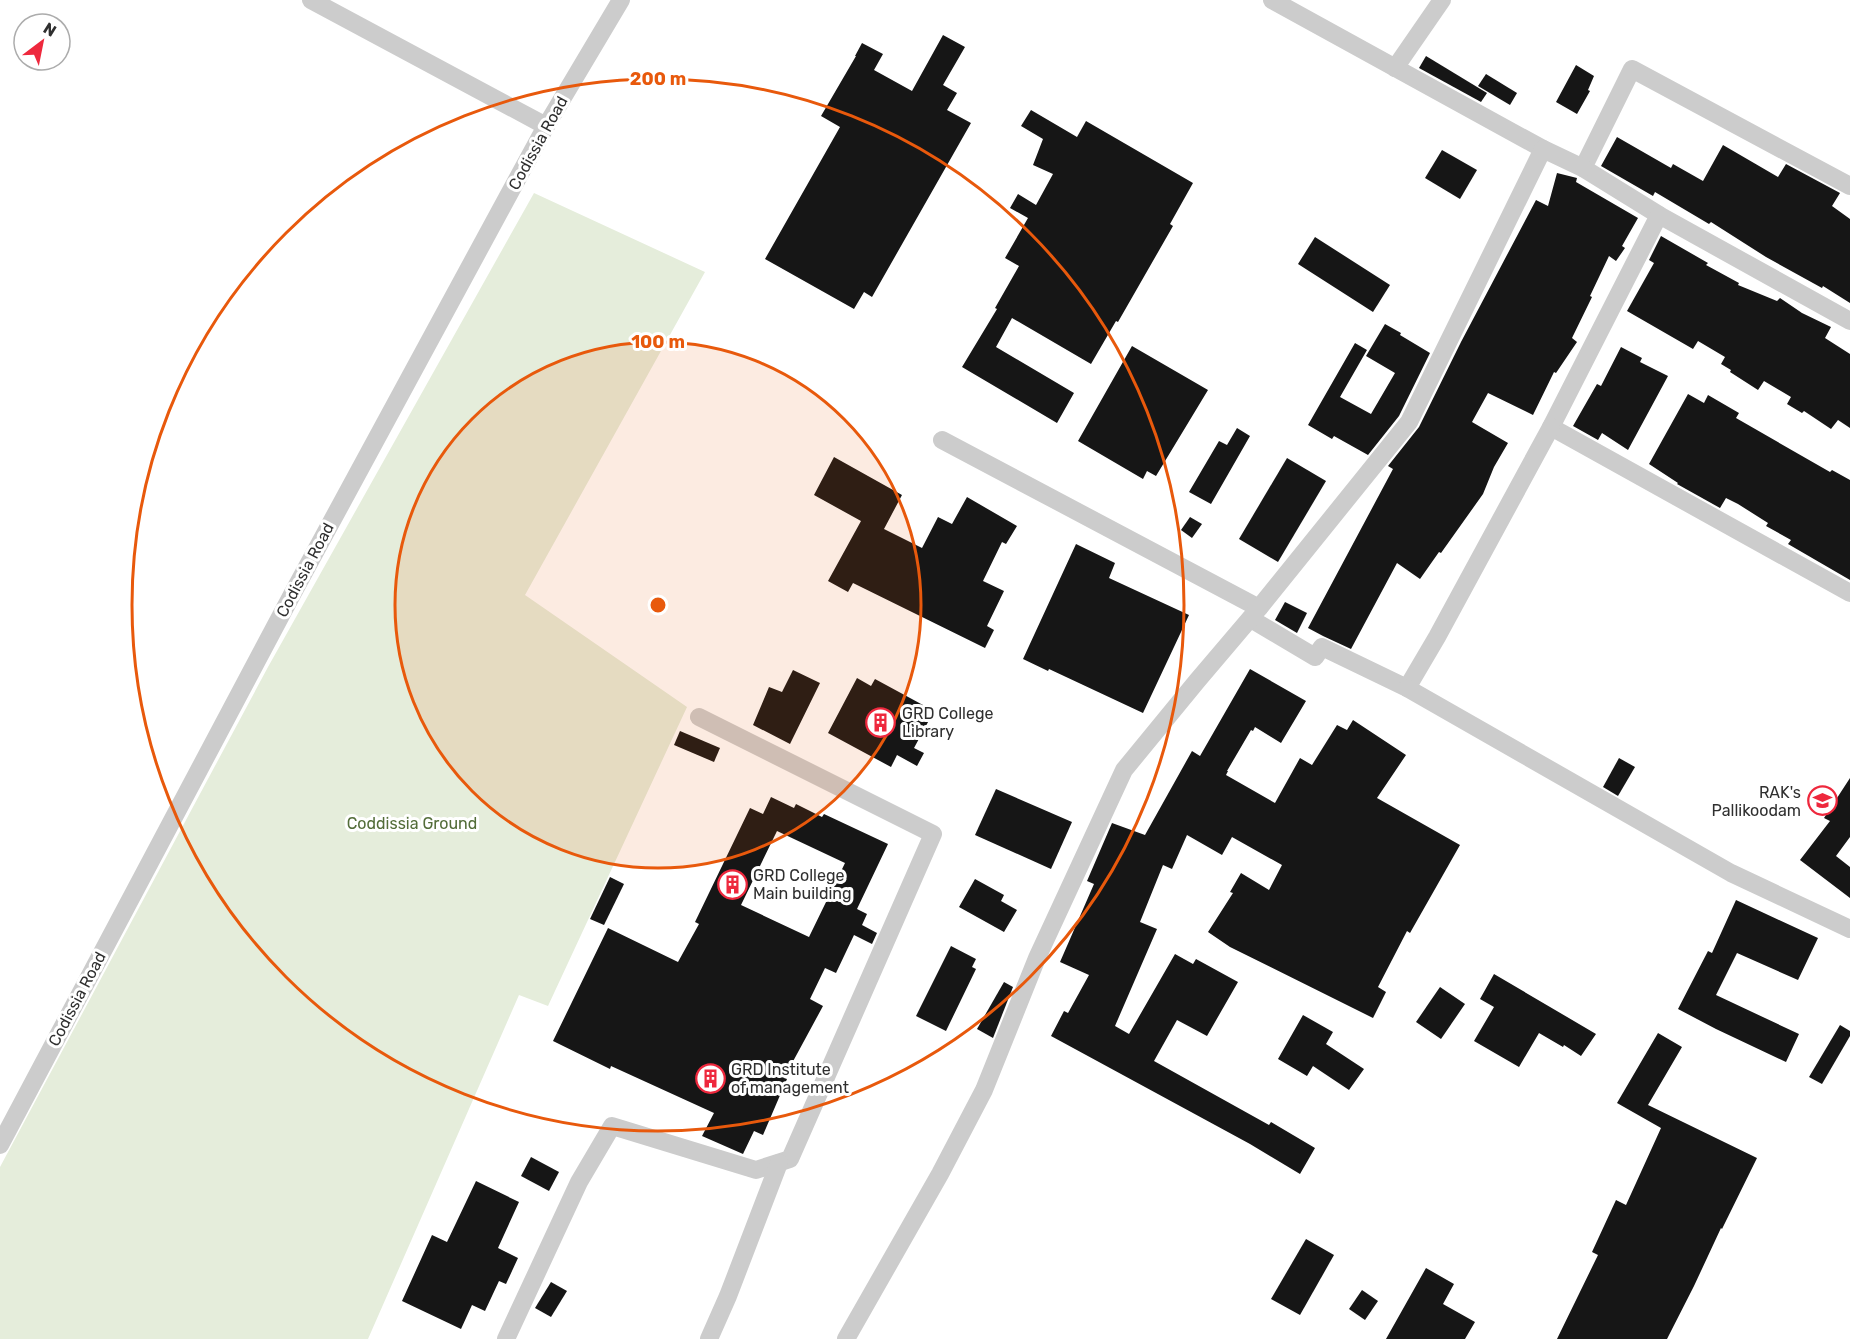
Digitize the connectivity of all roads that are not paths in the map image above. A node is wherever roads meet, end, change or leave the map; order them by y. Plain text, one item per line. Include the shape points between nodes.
1 (311, 0) edge
2 (621, 0) edge
3 (1272, 0) edge
4 (1442, 0) edge
5 (1395, 68) junction
6 (546, 126) junction
7 (1544, 149) junction
8 (1583, 168) junction
9 (1850, 186) edge
10 (1659, 215) junction
11 (1850, 321) edge
12 (1551, 427) junction
13 (942, 440) dead end
14 (1850, 593) edge
15 (1255, 613) junction
16 (1407, 688) junction
17 (699, 717) dead end
18 (1850, 928) edge
19 (0, 1145) edge
20 (779, 1163) junction
21 (506, 1339) edge
22 (709, 1339) edge
23 (846, 1339) edge

1 - 6 street
2 - 6 street, Codissia Road
3 - 5 street
4 - 5 street
5 - 7 street
6 - 19 street, Codissia Road via 289,599
7 - 8 street
7 - 15 street via 1409,422
8 - 9 street via 1632,69
8 - 10 street
10 - 11 street
10 - 12 street
12 - 14 street
12 - 16 street
13 - 15 street
15 - 16 street via 1315,657 1322,647
15 - 23 street via 1124,770 1037,958 984,1090
16 - 18 street via 1731,873
17 - 20 street via 933,834 790,1159
20 - 21 street via 756,1170 612,1126 579,1182
20 - 22 street

